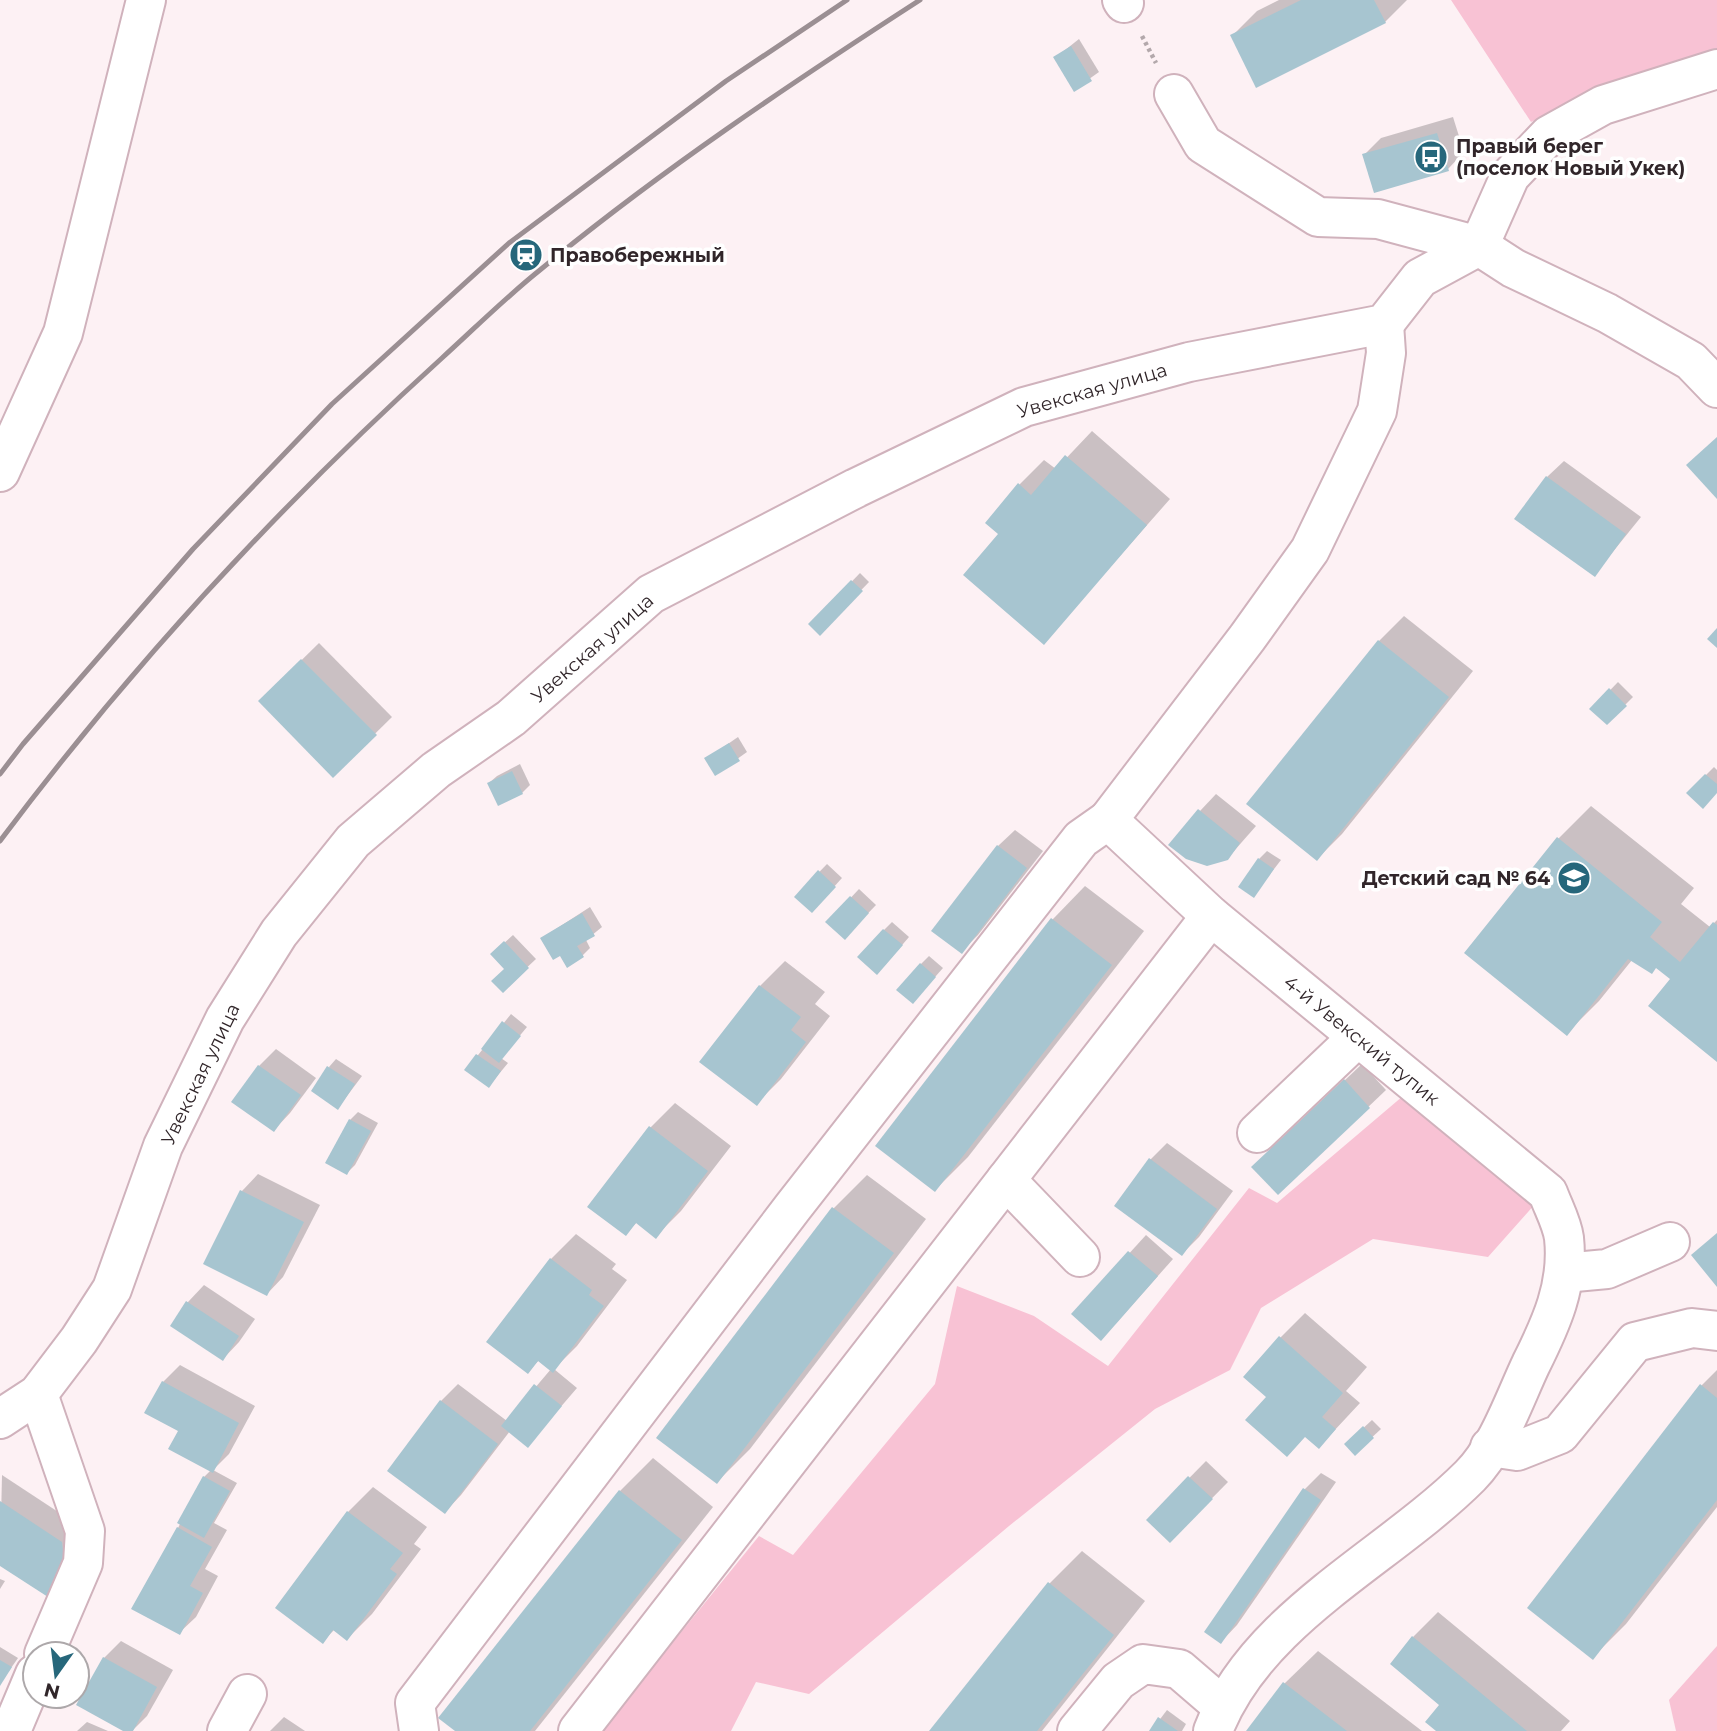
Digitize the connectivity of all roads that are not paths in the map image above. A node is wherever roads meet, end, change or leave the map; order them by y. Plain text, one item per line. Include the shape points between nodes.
1 (146, 0) edge
2 (1717, 69) edge
3 (1174, 94) road end
4 (1479, 246) junction
5 (1384, 324) junction
6 (1704, 356) edge
7 (1717, 388) edge
8 (0, 472) edge
9 (1108, 820) junction
10 (1211, 916) junction
11 (1358, 1037) junction
12 (1257, 1133) dead end
13 (1006, 1180) junction
14 (1670, 1242) dead end
15 (1080, 1257) dead end
16 (1564, 1273) junction
17 (1717, 1331) edge
18 (38, 1394) junction
19 (0, 1419) edge
20 (1490, 1447) junction
21 (50, 1640) edge
22 (247, 1694) dead end
23 (21, 1706) edge
24 (417, 1717) edge
25 (1218, 1718) edge
26 (10, 1731) edge
27 (227, 1731) edge
28 (578, 1731) edge
29 (1077, 1731) edge

1 - 8 street via 63,332
2 - 4 street via 1603,105 1549,135 1510,176
3 - 4 street via 1203,144 1318,217 1378,219
4 - 5 street via 1420,278
4 - 6 street via 1513,268
5 - 9 street via 1386,353 1377,411 1310,550
5 - 18 street, Увекская улица via 1189,362 1024,407 651,594 511,718 436,770 353,841 279,933 225,1019 163,1146 112,1289
6 - 7 street
9 - 10 street, 4-й Увекский тупик
9 - 24 street via 1081,839 801,1196
10 - 11 street, 4-й Увекский тупик
10 - 13 street
11 - 12 street
11 - 16 street, 4-й Увекский тупик via 1548,1193 1564,1236
13 - 15 street
13 - 28 street
14 - 16 street via 1607,1269
16 - 20 street, 4-й Увекский тупик via 1556,1314
17 - 20 street via 1692,1328 1634,1342 1560,1434 1517,1451
18 - 19 street, Увекская улица
18 - 21 street via 85,1531 83,1563
20 - 25 street, 4-й Увекский тупик via 1472,1474 1274,1639
22 - 27 street
23 - 26 street
25 - 29 street via 1179,1669 1143,1664 1118,1681

